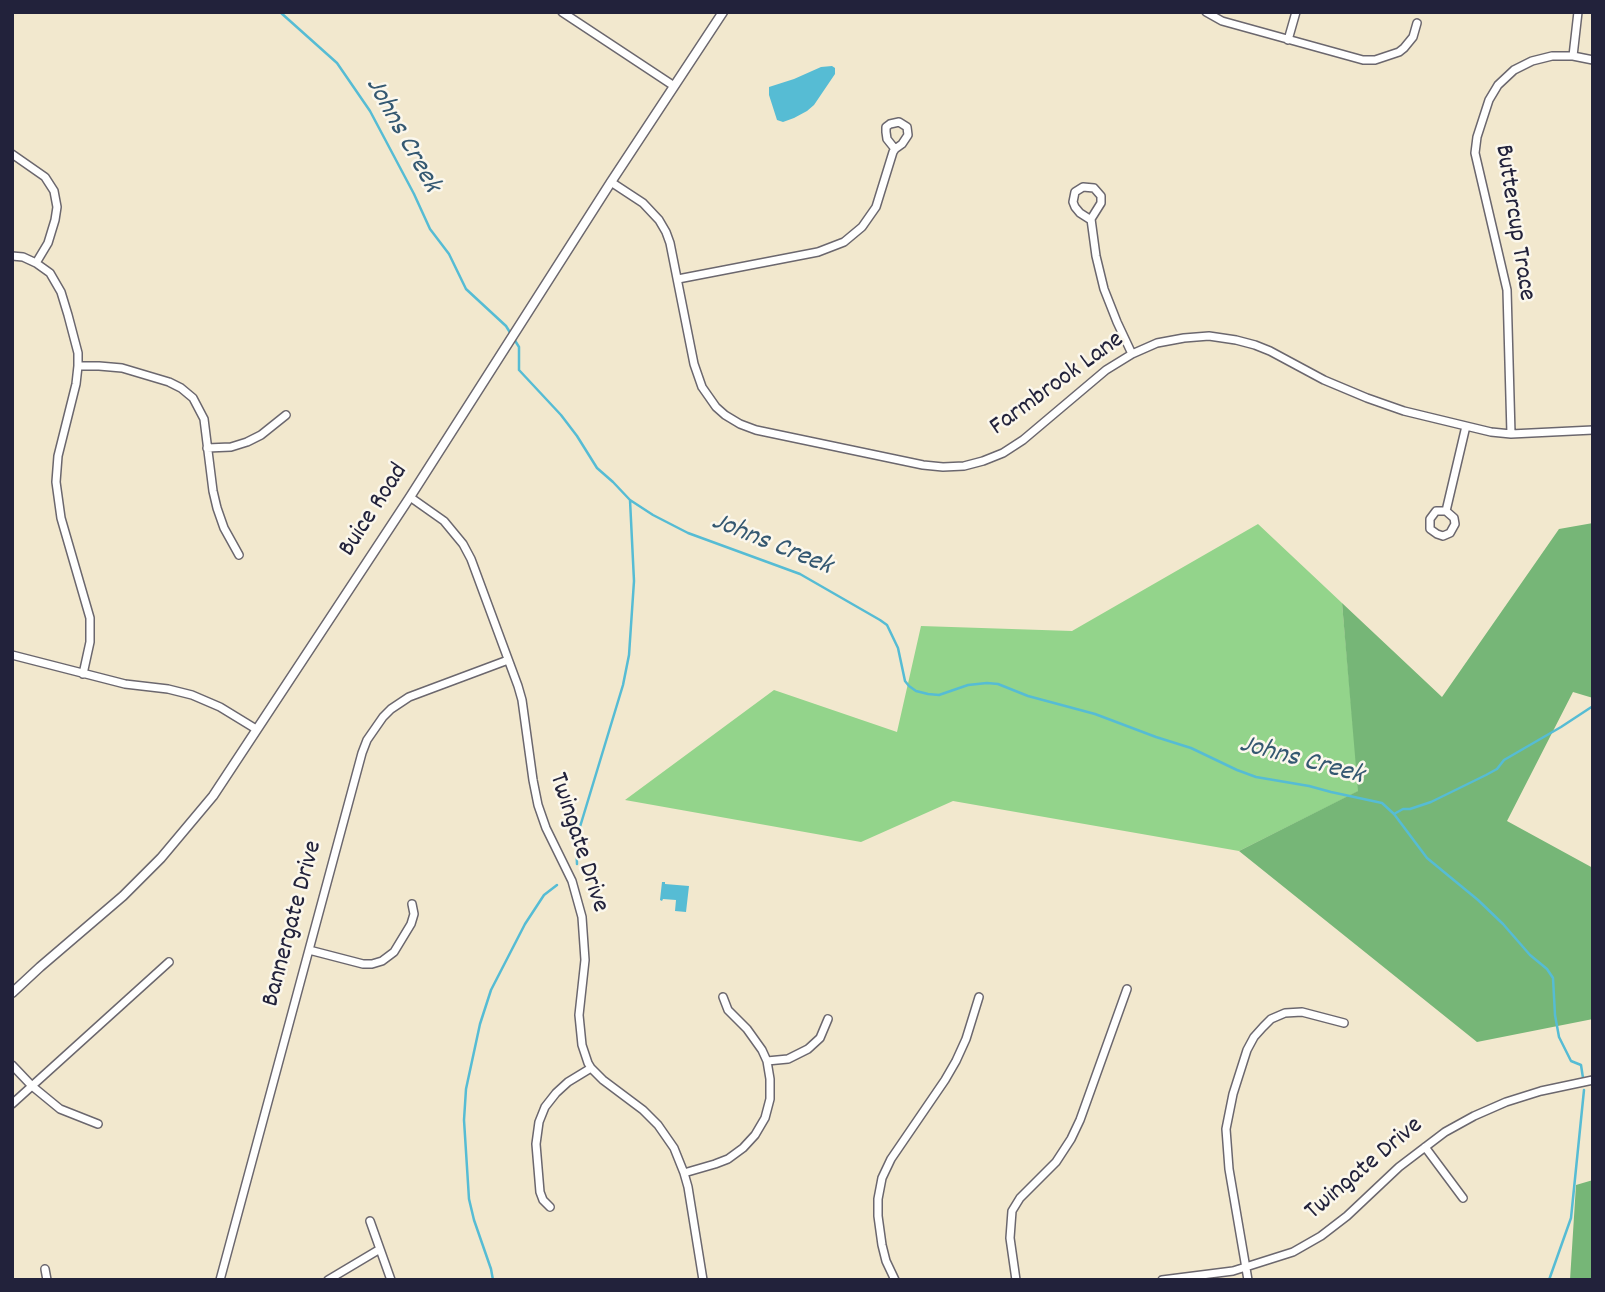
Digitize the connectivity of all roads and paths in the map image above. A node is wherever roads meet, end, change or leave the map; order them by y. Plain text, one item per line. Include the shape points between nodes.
1 (562, 12) edge
2 (723, 12) edge
3 (1206, 12) edge
4 (1296, 12) edge
5 (1578, 12) edge
6 (1417, 23) dead end
7 (1288, 40) junction
8 (1573, 56) junction
9 (1593, 60) edge
10 (674, 86) junction
11 (895, 149) dead end
12 (12, 154) edge
13 (611, 182) junction
14 (1091, 219) junction
15 (12, 256) edge
16 (36, 263) junction
17 (677, 279) junction
18 (1132, 354) junction
19 (78, 366) junction
20 (286, 415) dead end
21 (1466, 426) junction
22 (1593, 430) edge
23 (1511, 434) junction
24 (207, 448) junction
25 (410, 497) junction
26 (1446, 511) dead end
27 (239, 555) dead end
28 (12, 655) edge
29 (508, 660) junction
30 (83, 674) junction
31 (256, 729) junction
32 (412, 904) dead end
33 (309, 950) junction
34 (169, 962) dead end
35 (1127, 989) dead end
36 (12, 993) edge
37 (979, 996) dead end
38 (723, 997) dead end
39 (828, 1019) dead end
40 (1345, 1023) dead end
41 (766, 1061) junction
42 (12, 1065) edge
43 (591, 1068) junction
44 (1593, 1080) edge
45 (32, 1086) junction
46 (12, 1104) edge
47 (98, 1124) dead end
48 (1425, 1147) junction
49 (684, 1173) junction
50 (1463, 1198) dead end
51 (550, 1207) dead end
52 (370, 1221) dead end
53 (380, 1249) junction
54 (1246, 1268) junction
55 (45, 1269) dead end
56 (47, 1280) edge
57 (220, 1280) edge
58 (328, 1280) edge
59 (391, 1280) edge
60 (703, 1280) edge
61 (895, 1280) edge
62 (1016, 1280) edge
63 (1162, 1280) edge
64 (1248, 1280) edge

1 - 10 street
2 - 10 street, Buice Road
3 - 7 street via 1222,22
4 - 7 street
5 - 8 street
6 - 7 street via 1404,48 1375,60
8 - 9 street, Buttercup Trace
8 - 23 street, Buttercup Trace via 1552,56 1514,70 1489,100 1477,137 1475,153 1507,290
10 - 13 street, Buice Road
11 - 17 street via 876,207 844,242 818,252
12 - 16 street via 45,177 54,191 55,220
13 - 17 street, Farmbrook Lane via 659,220 670,243
13 - 25 street, Buice Road
14 - 14 street via 1101,196 1094,188 1083,187 1075,192 1073,202
14 - 18 street via 1104,289
15 - 16 street
16 - 19 street via 50,273 61,292
17 - 18 street, Farmbrook Lane via 697,376 725,415 756,430 923,466 964,466 1003,453
18 - 21 street, Farmbrook Lane via 1184,338 1237,340 1367,398
19 - 24 street via 121,368 181,388 201,411
19 - 30 street via 58,456 57,482 61,518 90,618
20 - 24 street via 247,442
21 - 23 street, Farmbrook Lane
21 - 26 street
22 - 23 street, Farmbrook Lane
24 - 27 street via 217,508
25 - 29 street, Twingate Drive via 444,521 463,544
25 - 31 street, Buice Road
28 - 30 street
29 - 33 street, Bannergate Drive via 409,697 375,726 362,753
29 - 43 street, Twingate Drive via 522,700 538,805 572,881 582,917 579,1016 582,1045
30 - 31 street via 192,695
31 - 36 street, Buice Road via 213,796 161,858
32 - 33 street via 411,924 394,952 382,961 363,964
33 - 57 street, Bannergate Drive
34 - 45 street
35 - 62 street via 1071,1139 1012,1210 1010,1238
37 - 61 street via 957,1061 882,1178 879,1226
38 - 41 street
39 - 41 street via 820,1038 808,1049 788,1059
40 - 54 street via 1302,1012 1285,1013 1271,1019 1247,1050 1226,1129
41 - 49 street via 770,1099 755,1135 727,1159
42 - 45 street
43 - 49 street via 658,1125
43 - 51 street via 556,1093 539,1122 540,1192
44 - 48 street, Twingate Drive via 1496,1107
45 - 46 street
45 - 47 street via 60,1109
48 - 50 street
48 - 54 street, Twingate Drive via 1321,1236 1293,1252
49 - 60 street
52 - 53 street
53 - 58 street
53 - 59 street
54 - 63 street, Twingate Drive
54 - 64 street
55 - 56 street

